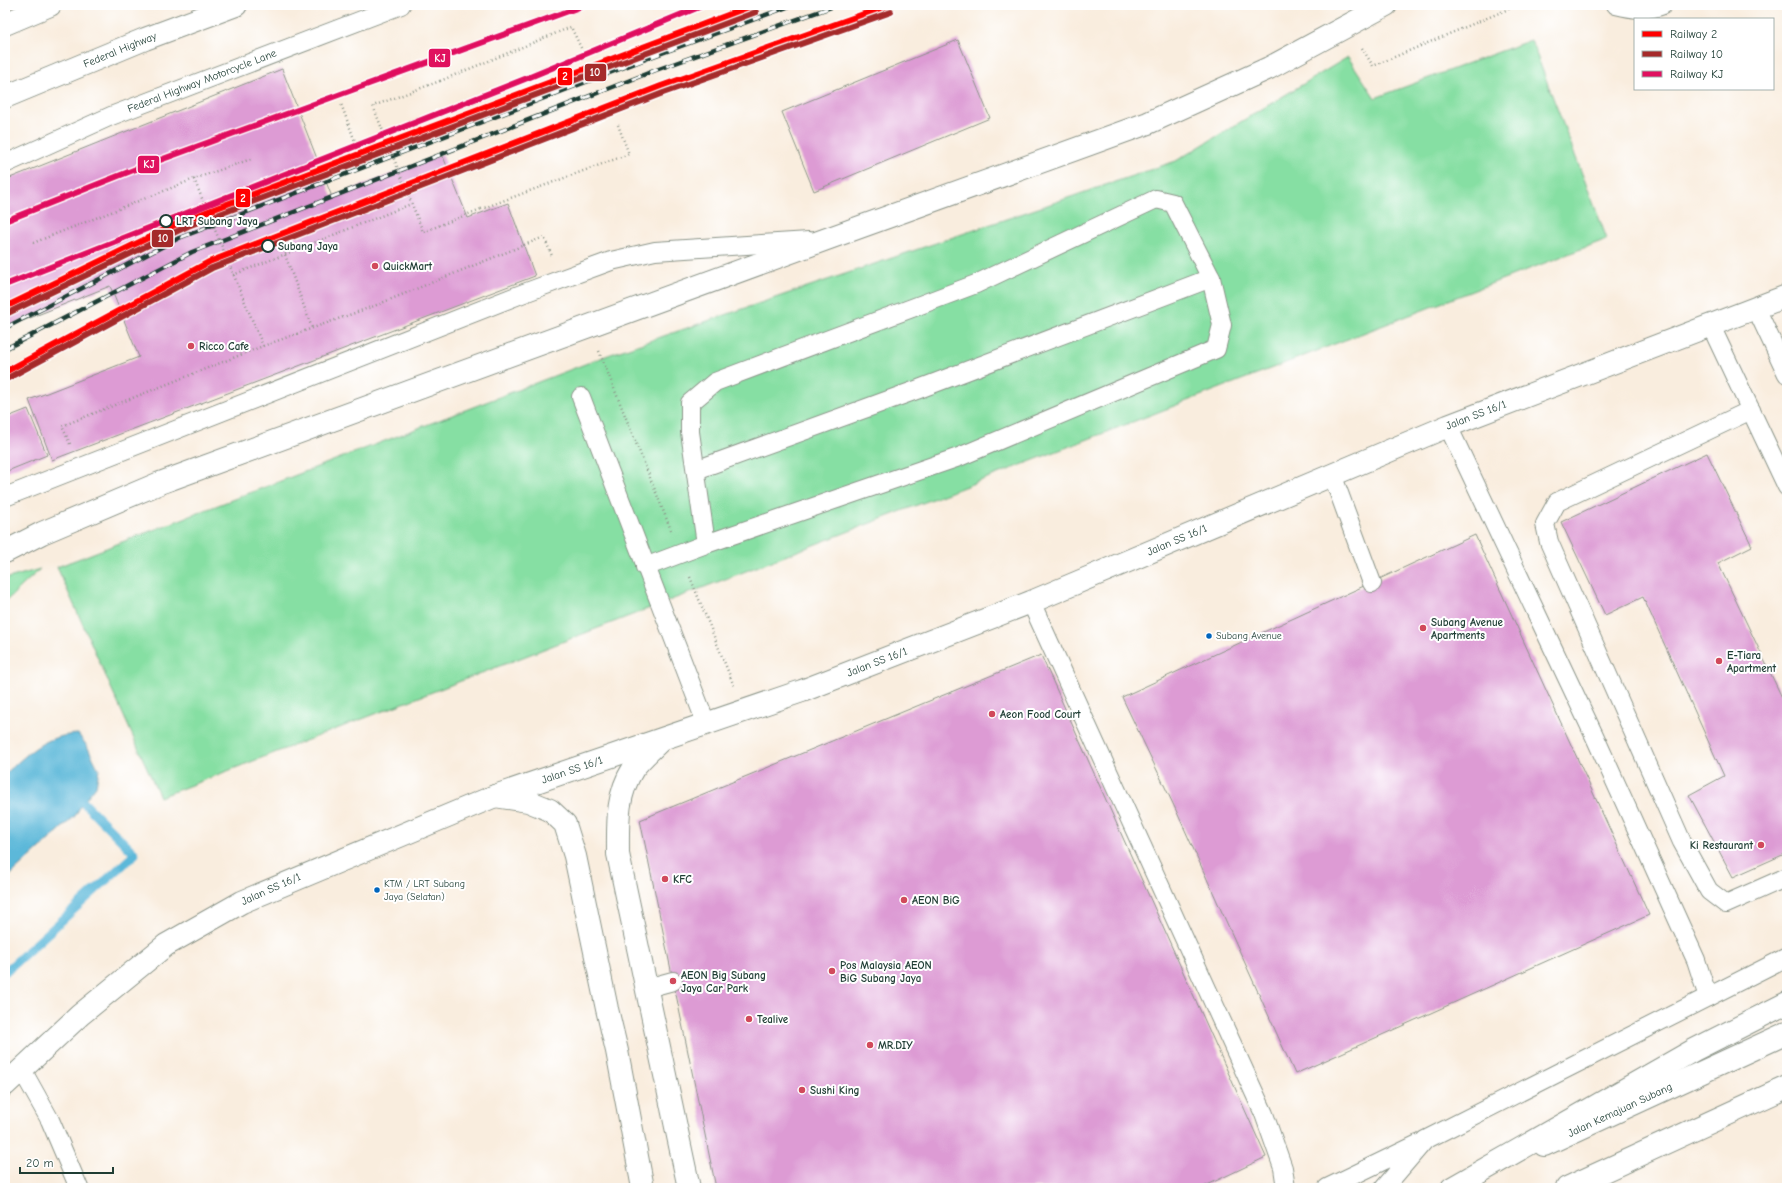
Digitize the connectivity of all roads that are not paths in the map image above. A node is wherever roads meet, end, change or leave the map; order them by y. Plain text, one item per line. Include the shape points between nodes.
1 (50, 5) edge
2 (236, 5) edge
3 (401, 5) edge
4 (1386, 5) edge
5 (1616, 5) edge
6 (1659, 7) edge
7 (5, 24) edge
8 (5, 98) edge
9 (5, 164) edge
10 (824, 240) junction
11 (1211, 278) junction
12 (1787, 296) edge
13 (1756, 308) junction
14 (1711, 326) junction
15 (1787, 374) edge
16 (582, 397) dead end
17 (1751, 410) junction
18 (1448, 426) junction
19 (696, 470) junction
20 (1332, 474) junction
21 (1787, 487) edge
22 (5, 497) edge
23 (706, 544) junction
24 (5, 552) edge
25 (646, 568) junction
26 (1372, 583) dead end
27 (1031, 602) junction
28 (706, 723) junction
29 (660, 740) junction
30 (495, 796) junction
31 (1787, 878) edge
32 (1787, 958) edge
33 (673, 981) dead end
34 (647, 988) junction
35 (1708, 997) junction
36 (1787, 1003) edge
37 (1787, 1033) edge
38 (21, 1068) junction
39 (5, 1085) edge
40 (1787, 1087) edge
41 (1425, 1140) junction
42 (79, 1188) edge
43 (643, 1188) edge
44 (689, 1188) edge
45 (1286, 1188) edge
46 (1327, 1188) edge
47 (1384, 1188) edge
48 (1452, 1188) edge
49 (1567, 1188) edge

1 - 7 main road
2 - 8 main road, Federal Highway via 145,39
3 - 9 lane, Federal Highway Motorcycle Lane via 111,116
4 - 10 main road via 1269,68 1148,123
5 - 6 lane via 1627,8
10 - 22 lane via 655,251 611,261 517,295
10 - 24 main road via 160,484 42,533
11 - 19 lane via 920,389
11 - 19 lane via 1173,203 1156,199 976,284 715,382 690,403 690,432
11 - 23 lane via 1222,325 1216,349 959,457
12 - 13 main road, Jalan SS 16/1
13 - 14 main road, Jalan SS 16/1
13 - 15 lane
14 - 17 lane
14 - 18 main road, Jalan SS 16/1
16 - 25 lane
17 - 21 lane
17 - 31 lane via 1557,502 1545,524 1549,542 1679,835 1709,891 1726,904
18 - 20 main road, Jalan SS 16/1
18 - 35 lane via 1594,735 1696,960
19 - 23 lane
20 - 26 lane
20 - 27 main road, Jalan SS 16/1
23 - 25 lane
25 - 28 lane
27 - 28 main road, Jalan SS 16/1 via 802,691
27 - 45 lane via 1264,1114 1283,1168
28 - 29 main road, Jalan SS 16/1
29 - 30 main road, Jalan SS 16/1
29 - 34 main road via 634,769 621,793 618,817 618,854
30 - 38 main road, Jalan SS 16/1 via 242,902 166,945 80,1015
30 - 43 main road via 536,804 550,810 565,824 575,856 617,1051
32 - 35 lane
33 - 34 lane
34 - 44 main road
35 - 41 lane
36 - 48 main road via 1694,1050
37 - 48 main road, Jalan Kemajuan Subang
38 - 39 main road, Jalan SS 16/1
38 - 42 lane via 50,1120
40 - 49 main road
41 - 46 lane
41 - 47 lane

